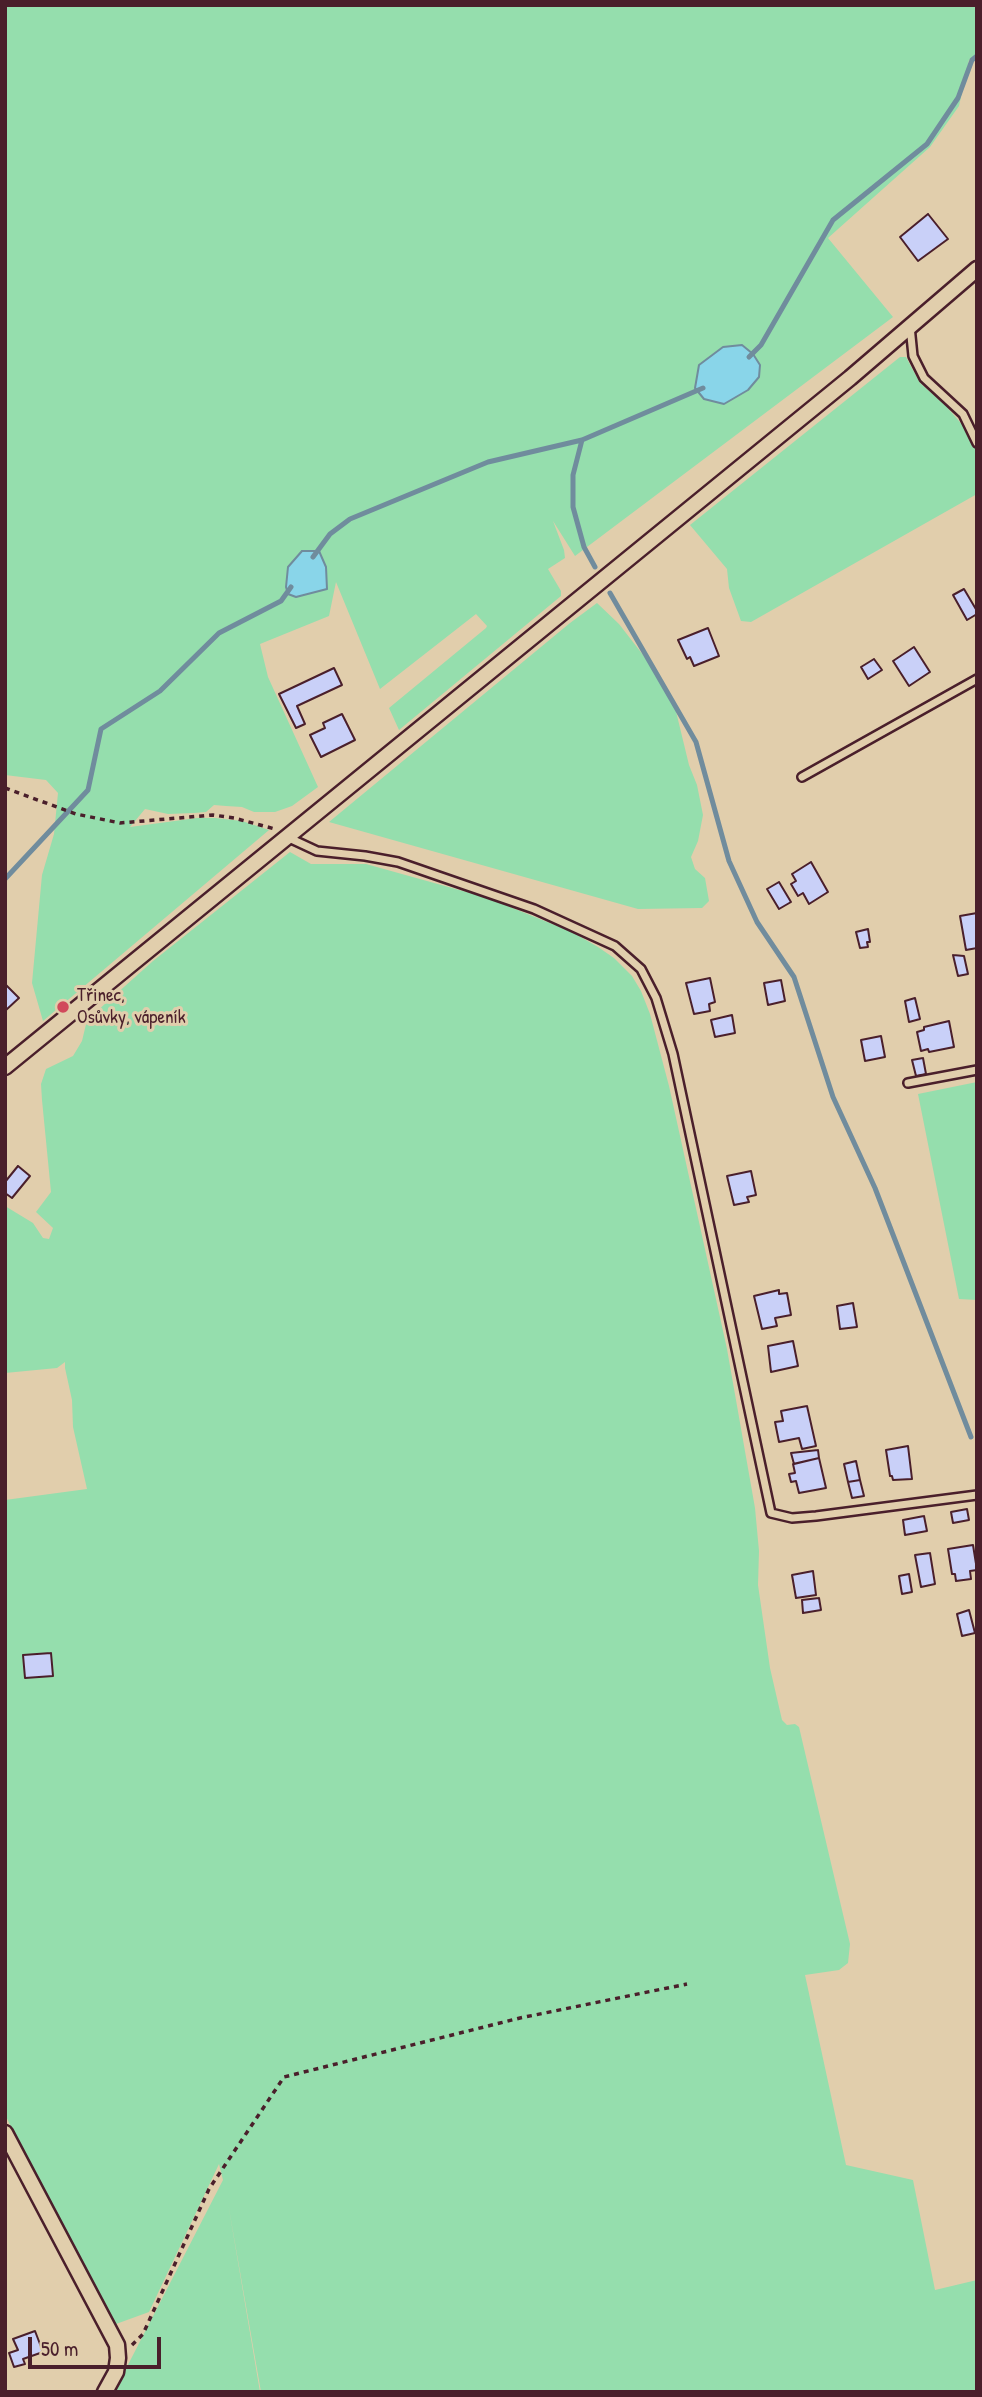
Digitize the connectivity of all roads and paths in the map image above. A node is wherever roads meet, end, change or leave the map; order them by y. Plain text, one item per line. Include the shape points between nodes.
1 (977, 269) edge
2 (910, 326) junction
3 (977, 443) edge
4 (977, 679) edge
5 (802, 777) dead end
6 (5, 788) edge
7 (287, 837) junction
8 (5, 1067) edge
9 (977, 1070) edge
10 (908, 1083) dead end
11 (977, 1495) edge
12 (687, 1984) dead end
13 (5, 2133) edge
14 (118, 2358) junction
15 (105, 2392) edge

1 - 2 street
2 - 3 lane via 914,356 924,378 962,414
2 - 7 street
4 - 5 lane
6 - 7 path via 76,814 120,823 213,815 261,824
7 - 8 street
7 - 11 lane via 317,851 398,862 534,909 615,946 641,970 656,999 673,1054 771,1513 792,1518 816,1516
9 - 10 lane
12 - 14 path via 520,2018 285,2077 209,2189 143,2334
13 - 14 street via 112,2333
14 - 15 street

